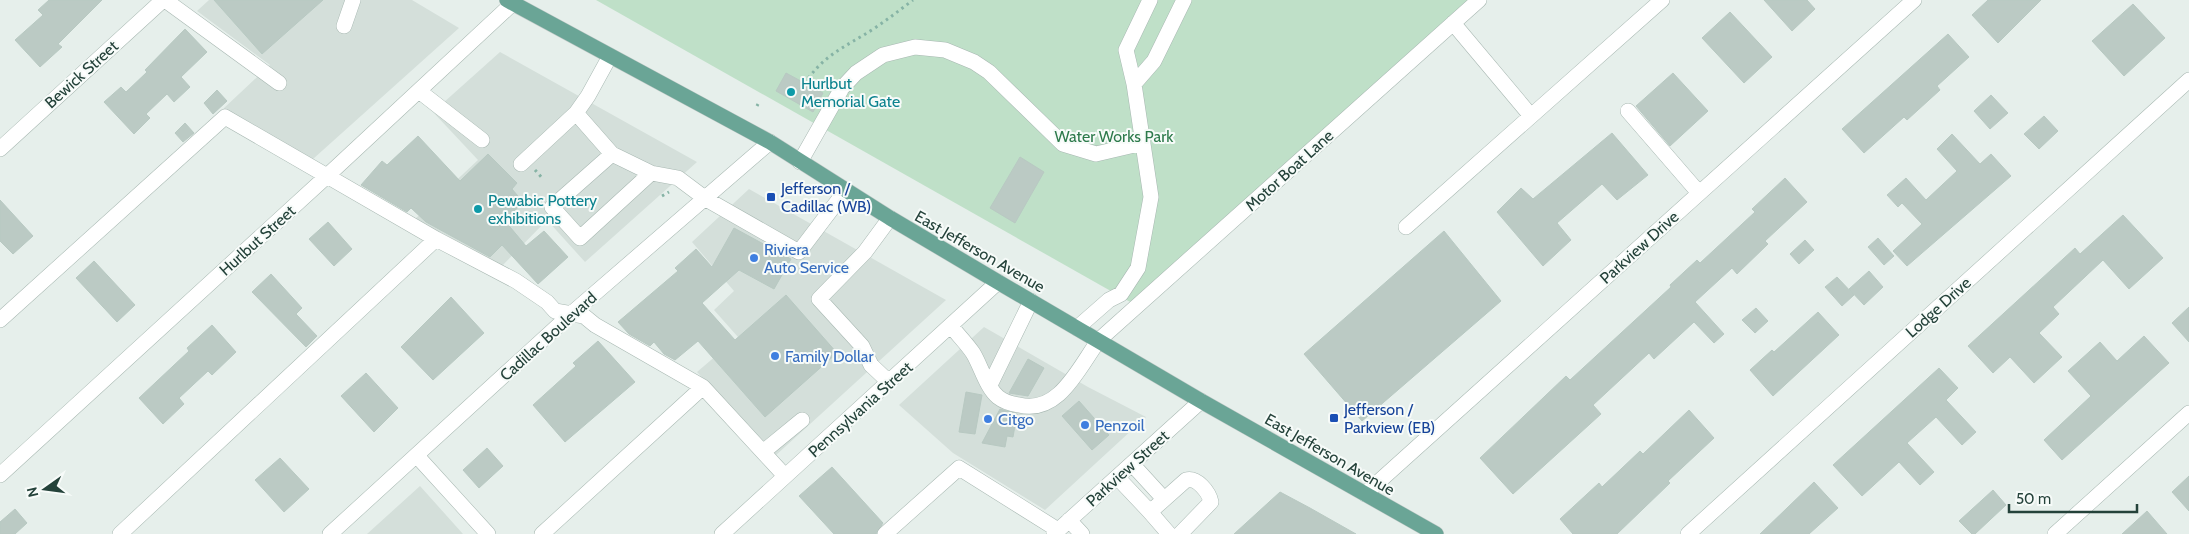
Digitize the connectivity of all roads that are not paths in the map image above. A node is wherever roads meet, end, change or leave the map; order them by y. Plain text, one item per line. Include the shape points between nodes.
1 (164, 0) edge
2 (353, 0) edge
3 (1150, 0) edge
4 (1184, 0) edge
5 (1479, 0) edge
6 (1662, 0) edge
7 (1914, 0) edge
8 (509, 2) edge
9 (1453, 23) junction
10 (344, 26) dead end
11 (610, 56) junction
12 (2189, 80) edge
13 (279, 83) dead end
14 (1134, 84) junction
15 (420, 91) junction
16 (1628, 111) dead end
17 (576, 112) junction
18 (1531, 116) junction
19 (482, 140) dead end
20 (770, 142) junction
21 (1143, 143) junction
22 (0, 149) edge
23 (612, 154) junction
24 (800, 162) junction
25 (527, 165) road end
26 (651, 173) junction
27 (327, 176) junction
28 (846, 190) junction
29 (1699, 193) junction
30 (706, 199) junction
31 (890, 218) junction
32 (1406, 227) dead end
33 (436, 239) junction
34 (998, 282) junction
35 (1031, 301) junction
36 (571, 314) junction
37 (0, 320) edge
38 (951, 326) junction
39 (1077, 328) junction
40 (1099, 340) junction
41 (890, 382) junction
42 (990, 384) junction
43 (703, 387) junction
44 (1201, 401) junction
45 (2189, 413) edge
46 (802, 420) dead end
47 (763, 452) junction
48 (417, 456) junction
49 (1132, 464) junction
50 (0, 475) edge
51 (785, 476) junction
52 (1117, 477) junction
53 (1365, 494) junction
54 (1164, 499) junction
55 (1150, 512) junction
56 (1070, 520) junction
57 (1056, 532) edge
58 (120, 534) edge
59 (330, 534) edge
60 (488, 534) edge
61 (542, 534) edge
62 (722, 534) edge
63 (885, 534) edge
64 (1082, 534) edge
65 (1169, 534) edge
66 (1180, 534) edge
67 (1436, 534) edge
68 (1688, 534) edge
69 (2055, 534) edge

1 - 13 street
1 - 22 street, Bewick Street
2 - 10 street
3 - 14 street via 1126,50
4 - 14 street via 1154,60
5 - 9 street, Motor Boat Lane
6 - 18 street
7 - 29 street, Parkview Drive
8 - 11 main road, East Jefferson Avenue
8 - 15 street, Hurlbut Street
9 - 18 street
9 - 40 street, Motor Boat Lane
11 - 17 street
11 - 20 main road, East Jefferson Avenue
12 - 68 street, Lodge Drive
14 - 21 street
15 - 19 street
15 - 27 street, Hurlbut Street
16 - 29 street
17 - 23 street
17 - 25 street
18 - 32 street
20 - 24 main road, East Jefferson Avenue
20 - 30 street, Cadillac Boulevard
21 - 24 street via 1096,154 1063,144 989,72 974,62 945,50 915,47 883,55 856,73 842,88
21 - 39 street via 1151,197 1138,268 1121,294 1109,300
23 - 26 street
23 - 26 street via 552,207 580,238
24 - 28 main road, East Jefferson Avenue
26 - 30 street via 678,178
27 - 33 street
27 - 37 street via 225,117
27 - 50 street, Hurlbut Street
28 - 30 street via 799,252
28 - 31 main road, East Jefferson Avenue
29 - 53 street, Parkview Drive
30 - 36 street, Cadillac Boulevard
31 - 34 main road, East Jefferson Avenue
31 - 41 street via 866,252 819,299 862,346 871,364
33 - 36 street via 516,281 547,302 555,312
33 - 58 street
34 - 35 main road, East Jefferson Avenue
34 - 38 street, Pennsylvania Street
35 - 39 main road, East Jefferson Avenue
35 - 42 street
36 - 43 street via 584,316
36 - 48 street, Cadillac Boulevard
38 - 41 street, Pennsylvania Street
38 - 42 street, Motor Boat Lane via 972,352
39 - 40 main road, East Jefferson Avenue
40 - 42 street, Motor Boat Lane via 1055,400 1040,406 1011,404 997,396
40 - 44 main road, East Jefferson Avenue
41 - 51 street, Pennsylvania Street
43 - 47 street
43 - 61 street
44 - 49 street, Parkview Street
44 - 53 main road, East Jefferson Avenue
45 - 69 street
46 - 47 street
47 - 51 street
48 - 59 street, Cadillac Boulevard
48 - 60 street
49 - 52 street, Parkview Street
49 - 54 street
51 - 62 street, Pennsylvania Street
52 - 55 street
52 - 56 street, Parkview Street
53 - 67 main road, East Jefferson Avenue
54 - 55 street
54 - 66 street via 1191,478 1210,498 1209,506
55 - 65 street
56 - 57 street, Parkview Street
56 - 64 street
57 - 63 street via 959,468

